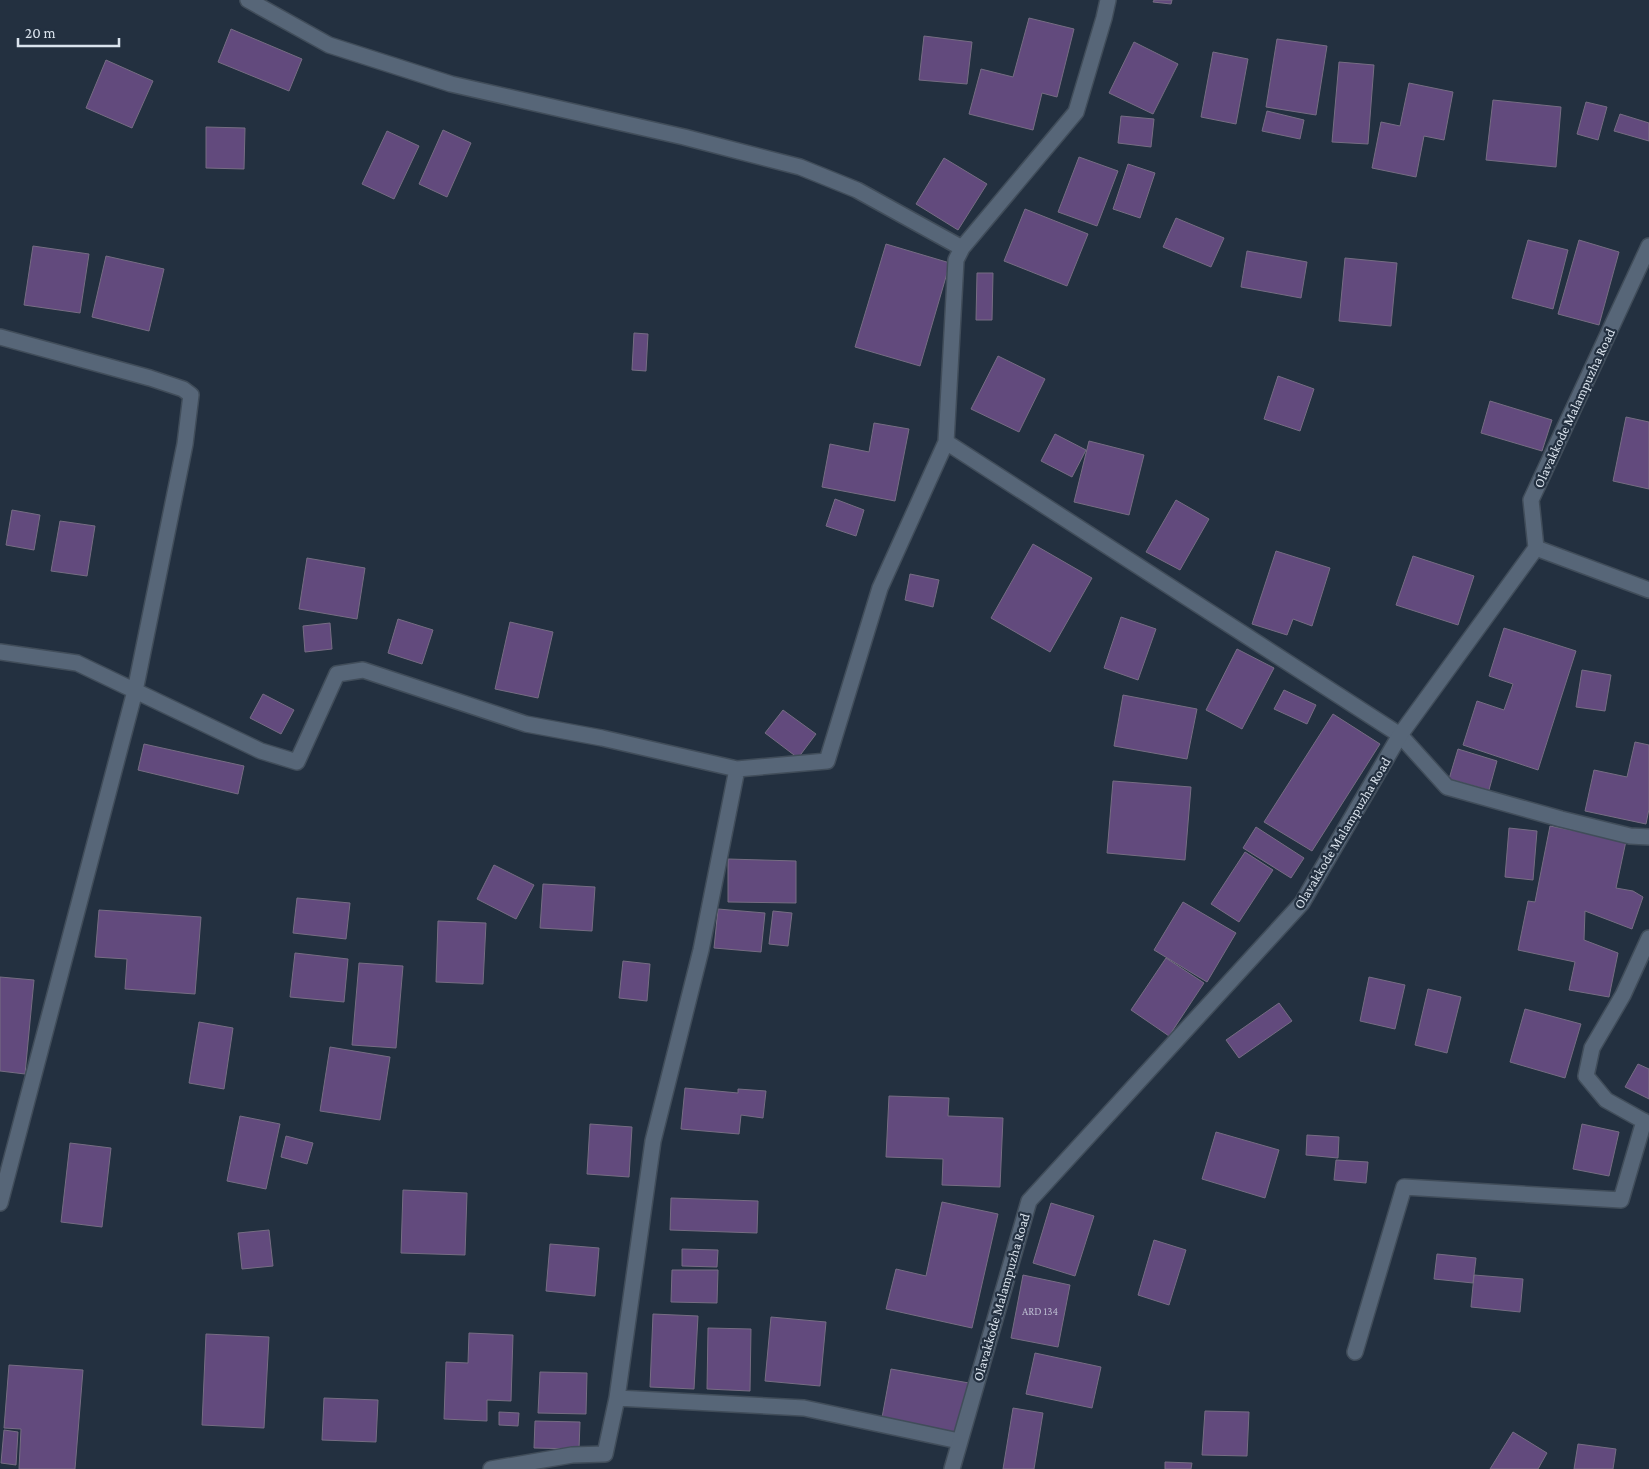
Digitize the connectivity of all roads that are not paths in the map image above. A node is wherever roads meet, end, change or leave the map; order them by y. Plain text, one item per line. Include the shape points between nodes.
1 (248, 0) edge
2 (1108, 0) edge
3 (1649, 246) edge
4 (962, 248) junction
5 (0, 337) edge
6 (946, 442) junction
7 (1536, 548) junction
8 (1649, 590) edge
9 (0, 652) edge
10 (135, 691) junction
11 (1400, 735) junction
12 (737, 769) junction
13 (1649, 837) edge
14 (1649, 938) edge
15 (1646, 1122) edge
16 (0, 1203) edge
17 (1355, 1352) dead end
18 (617, 1398) junction
19 (959, 1441) junction
20 (605, 1462) edge
21 (491, 1469) edge
22 (952, 1469) edge

1 - 4 street via 329,45 451,84 800,167 857,190
2 - 4 street via 1076,112
3 - 7 street, Olavakkode Malampuzha Road via 1531,500
4 - 6 street via 956,260
5 - 10 street via 150,378 191,395 185,444
6 - 11 street
6 - 12 street via 880,588 827,761
7 - 8 street
7 - 11 street, Olavakkode Malampuzha Road
9 - 10 street via 77,663
10 - 12 street via 261,751 297,762 337,674 363,670 526,724
10 - 16 street
11 - 13 street via 1447,787 1561,820 1630,836
11 - 19 street, Olavakkode Malampuzha Road via 1302,903 1029,1201
12 - 18 street via 701,950 653,1141
14 - 15 street via 1624,995 1592,1048 1586,1076 1606,1100
15 - 17 street via 1621,1200 1404,1188
18 - 19 street via 804,1408
18 - 20 street
19 - 22 street, Olavakkode Malampuzha Road
20 - 21 street via 572,1455

